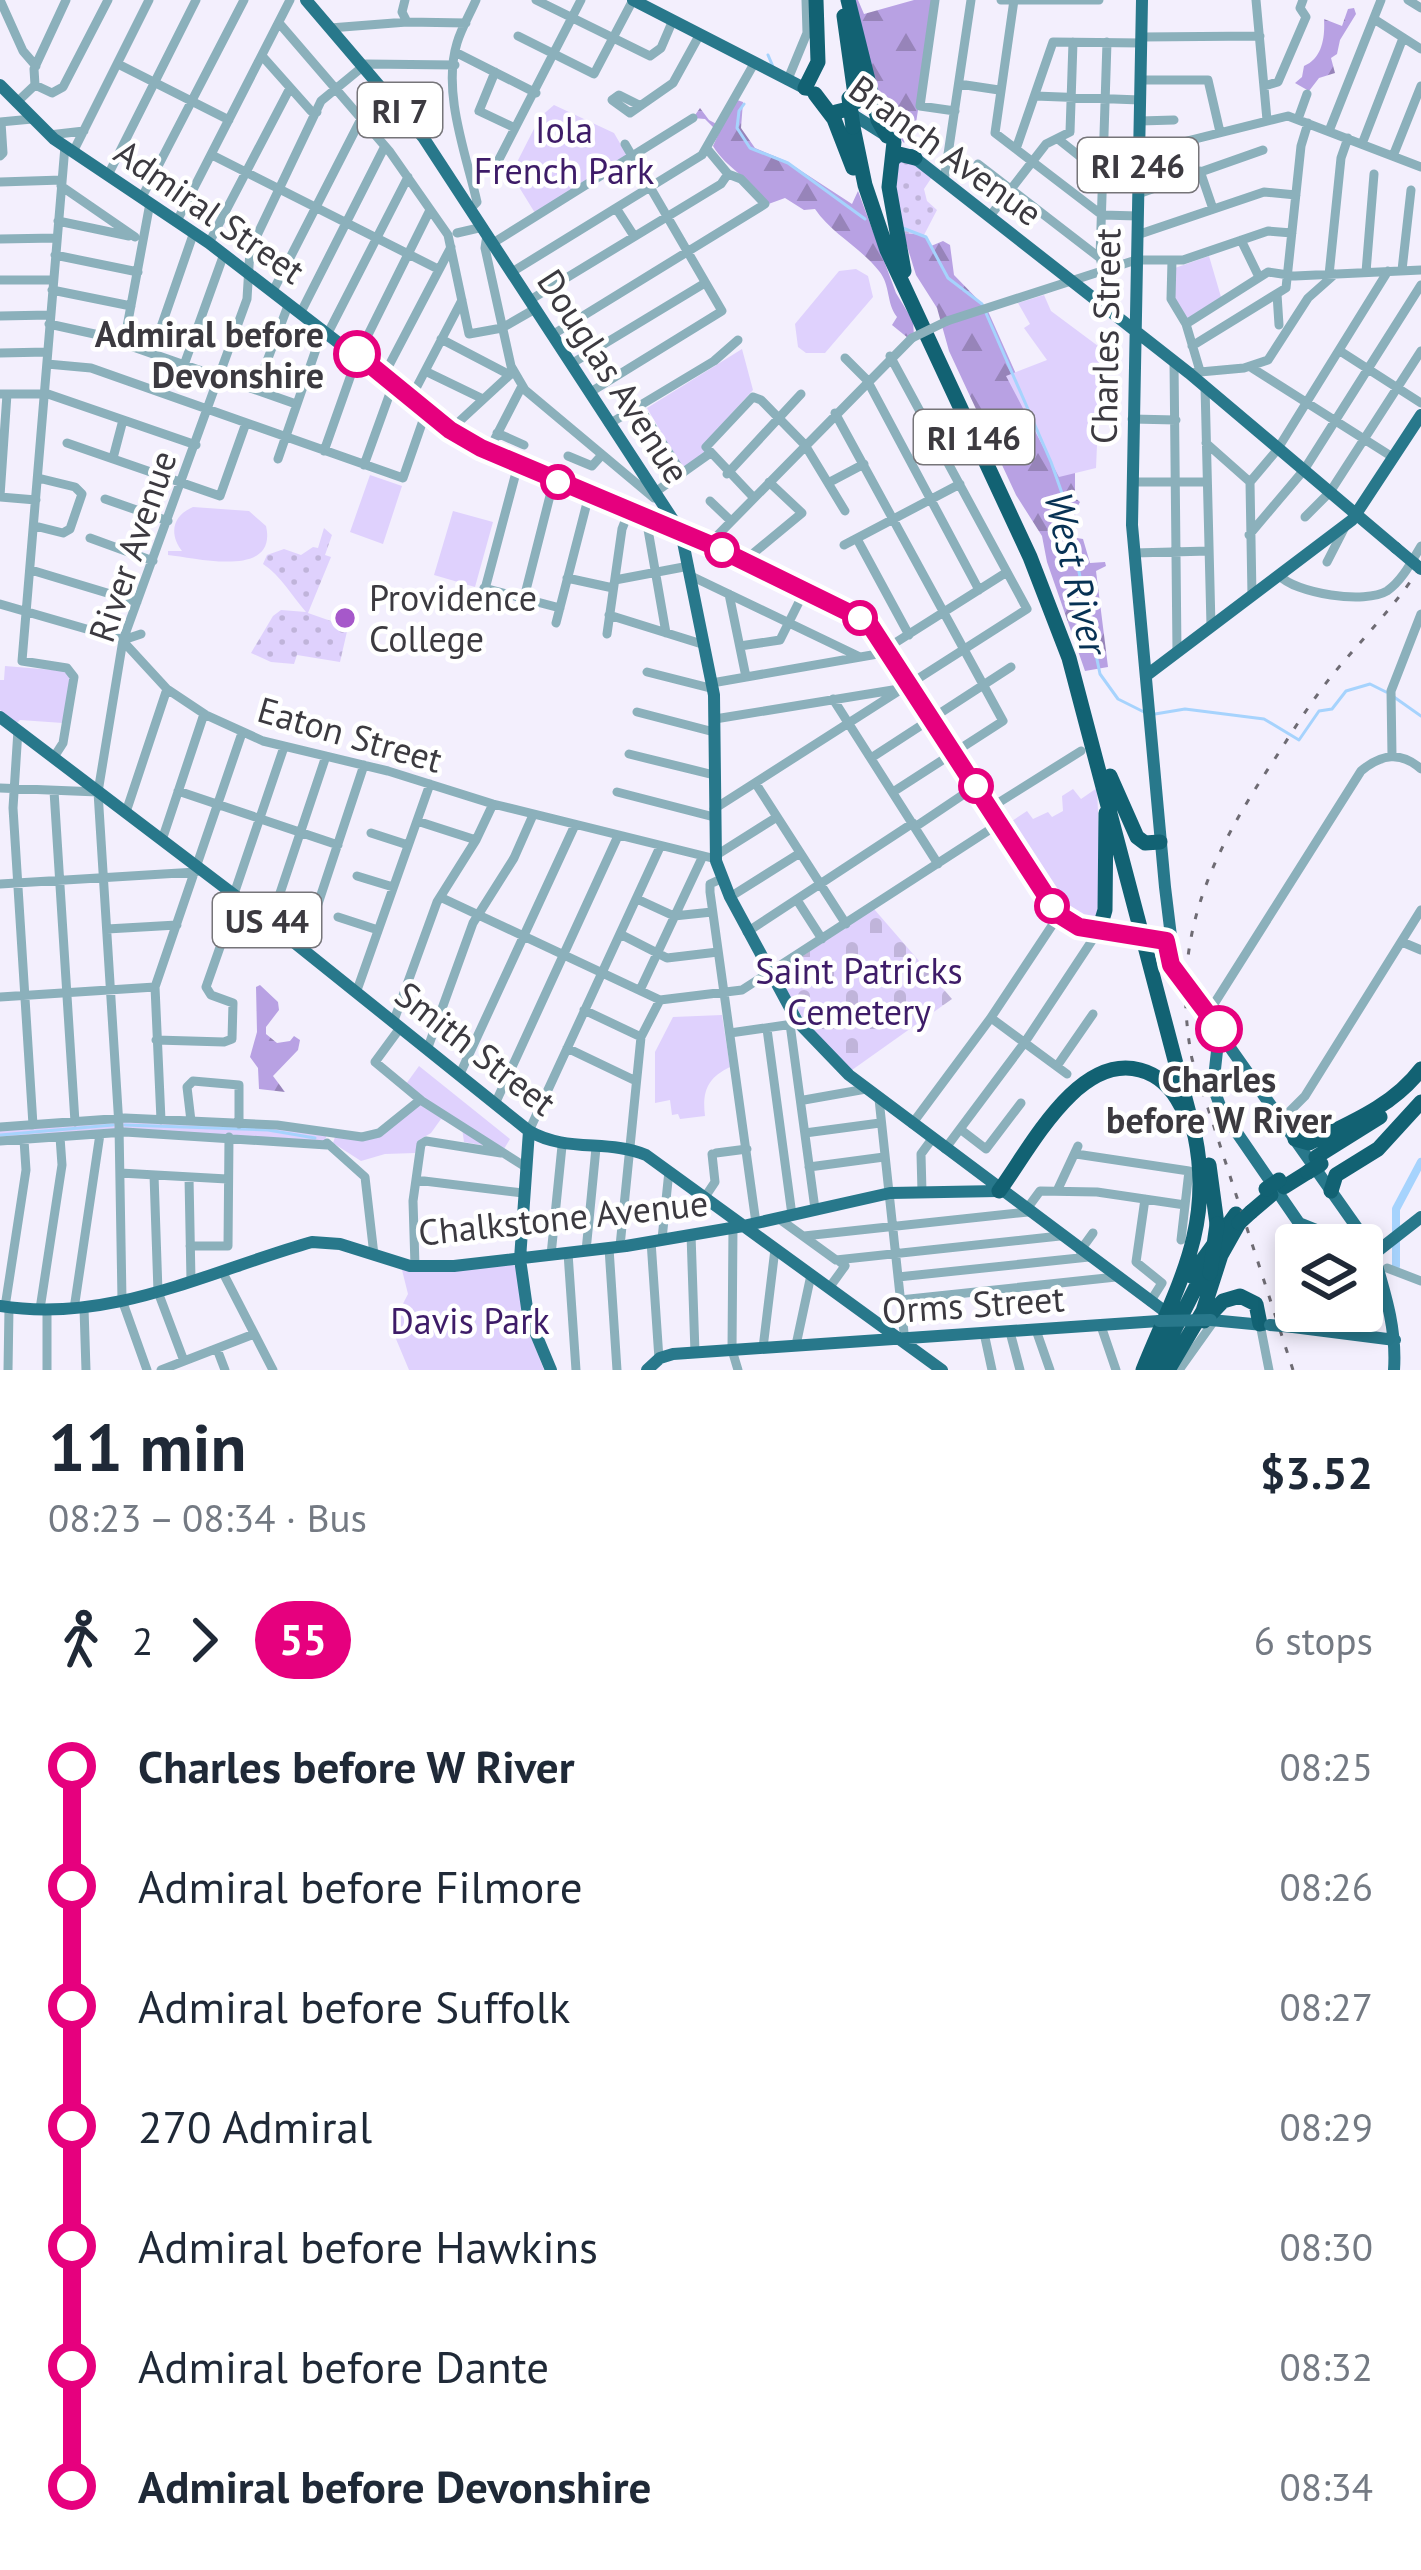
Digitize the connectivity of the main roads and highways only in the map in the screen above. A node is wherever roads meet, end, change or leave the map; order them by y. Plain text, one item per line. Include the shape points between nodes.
1 (306, 0) edge
2 (633, 0) edge
3 (816, 0) edge
4 (841, 0) edge
5 (1142, 0) edge
6 (0, 85) edge
7 (810, 91) junction
8 (854, 114) junction
9 (891, 146) junction
10 (915, 158) joint
11 (904, 274) junction
12 (1135, 329) junction
13 (1421, 415) edge
14 (1357, 521) junction
15 (681, 532) junction
16 (697, 544) junction
17 (1421, 569) edge
18 (1147, 675) junction
19 (0, 717) edge
20 (1104, 772) junction
21 (1160, 842) junction
22 (1165, 887) junction
23 (1101, 930) junction
24 (1156, 937) junction
25 (1208, 1016) junction
26 (1217, 1055) junction
27 (1236, 1055) junction
28 (1421, 1073) edge
29 (1421, 1092) edge
30 (1421, 1102) edge
31 (529, 1131) junction
32 (1295, 1139) junction
33 (1312, 1164) junction
34 (1195, 1167) junction
35 (1331, 1191) junction
36 (1004, 1194) junction
37 (1244, 1213) junction
38 (1349, 1216) junction
39 (1421, 1217) edge
40 (1302, 1224) edge
41 (1350, 1224) edge
42 (1352, 1224) edge
43 (744, 1225) junction
44 (1396, 1237) junction
45 (1383, 1240) edge
46 (1383, 1253) edge
47 (520, 1259) junction
48 (1383, 1285) edge
49 (1388, 1299) junction
50 (5, 1307) edge
51 (1156, 1312) junction
52 (1383, 1323) edge
53 (1265, 1325) junction
54 (1275, 1326) edge
55 (1343, 1332) edge
56 (1372, 1332) edge
57 (1394, 1337) junction
58 (903, 1340) junction
59 (1183, 1346) junction
60 (551, 1370) edge
61 (647, 1370) edge
62 (942, 1370) edge
63 (1155, 1370) edge
64 (1394, 1370) edge

1 - 15 main road, Douglas Avenue / RI 7 via 422,136
2 - 7 main road, Branch Avenue
3 - 7 highway via 818,62
4 - 8 highway, RI 146
5 - 12 main road, Charles Street / RI 246
6 - 15 main road, Admiral Street via 49,135 224,254 450,430
7 - 8 highway
8 - 9 highway
8 - 11 highway, RI 146
8 - 20 highway, RI 146 via 879,231 1041,582
9 - 10 highway
9 - 11 highway via 889,187
10 - 12 main road, Branch Avenue
11 - 20 highway, RI 146 via 1058,607
12 - 14 main road, Branch Avenue via 1195,372
12 - 18 main road, Charles Street / RI 246 via 1134,554
13 - 14 main road
14 - 17 main road, Branch Avenue, bridge
14 - 18 main road
15 - 16 main road, Admiral Street
16 - 23 main road, Admiral Street via 868,622 1059,915
16 - 36 main road via 690,571 713,686 711,857 721,879 794,1023
18 - 21 main road, Charles Street / RI 246
19 - 31 main road, Smith Street / US 44
20 - 21 highway via 1137,837
20 - 23 highway
20 - 34 highway, RI 146
20 - 63 highway, RI 146, bridge via 1214,1189 1210,1273
21 - 22 main road, Charles Street / RI 246
22 - 24 main road, Charles Street / RI 246
22 - 24 main road, Charles Street / RI 246
23 - 24 main road
24 - 25 main road, Charles Street / RI 246, bridge
25 - 26 main road, RI 246
25 - 27 main road, Charles Street / RI 246
26 - 27 main road
26 - 40 main road, RI 246 via 1220,1109
27 - 32 main road, Charles Street / RI 246
28 - 32 highway via 1380,1107 1307,1144
28 - 33 highway via 1380,1118
29 - 33 highway via 1384,1126
30 - 35 highway via 1378,1149 1336,1175
31 - 43 main road, Smith Street / US 44 via 562,1146 630,1149
31 - 47 main road
32 - 35 main road, Charles Street / RI 246
33 - 37 highway
34 - 36 highway via 1174,1093 1148,1072 1123,1067 1076,1088
34 - 63 highway, RI 146 via 1201,1207 1193,1249
35 - 38 main road, Charles Street / RI 246
36 - 43 main road, Chalkstone Avenue via 890,1192
36 - 51 main road
37 - 59 highway
37 - 63 highway via 1194,1270
38 - 41 main road
38 - 42 main road, Charles Street / RI 246
39 - 44 main road
43 - 47 main road, Chalkstone Avenue
43 - 58 main road, Smith Street / US 44
44 - 45 main road
44 - 46 main road
47 - 50 main road, Chalkstone Avenue via 415,1266 312,1242 123,1303
47 - 60 main road via 528,1315
48 - 49 main road
49 - 52 main road
49 - 57 main road
51 - 53 main road, bridge
51 - 58 main road, Orms Street via 1138,1322
53 - 54 main road, bridge
53 - 59 highway via 1254,1302 1229,1298
55 - 57 main road
56 - 57 main road
57 - 64 main road
58 - 61 main road, Orms Street via 695,1353 658,1359
58 - 62 main road, Smith Street / US 44
59 - 63 highway

